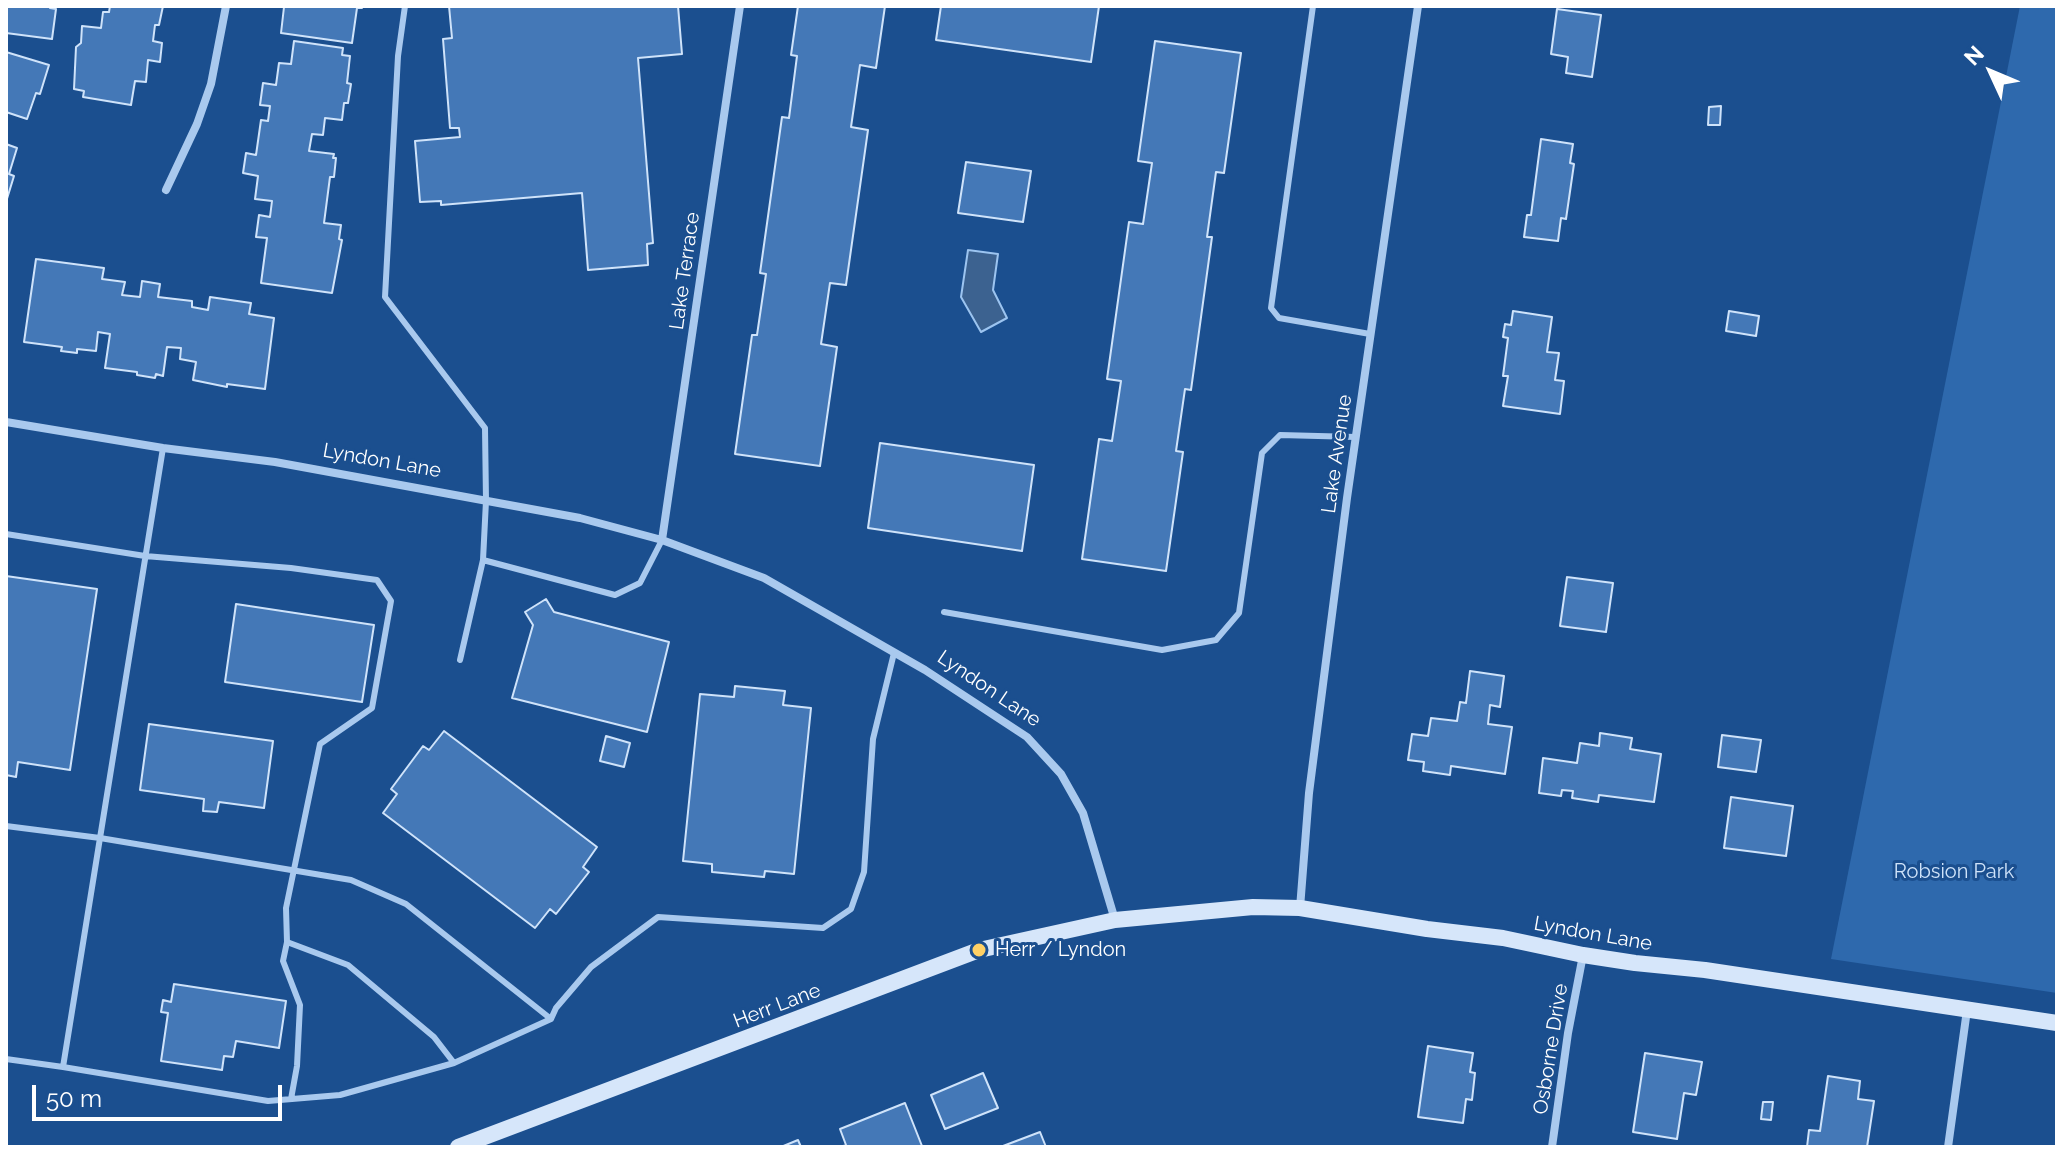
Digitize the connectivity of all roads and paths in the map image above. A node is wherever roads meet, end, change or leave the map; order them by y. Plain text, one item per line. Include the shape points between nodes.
1 (226, 6) edge
2 (405, 6) edge
3 (740, 6) edge
4 (1313, 6) edge
5 (1418, 6) edge
6 (166, 190) dead end
7 (1370, 334) junction
8 (6, 422) edge
9 (1356, 437) junction
10 (163, 448) junction
11 (486, 501) junction
12 (6, 534) edge
13 (662, 540) junction
14 (145, 556) junction
15 (483, 560) junction
16 (944, 612) dead end
17 (894, 653) junction
18 (460, 660) dead end
19 (6, 826) edge
20 (100, 838) junction
21 (296, 871) junction
22 (1300, 908) junction
23 (1115, 920) junction
24 (287, 942) junction
25 (1583, 955) junction
26 (1967, 1010) junction
27 (551, 1019) junction
28 (2057, 1023) edge
29 (6, 1059) edge
30 (454, 1063) junction
31 (63, 1067) junction
32 (291, 1099) junction
33 (458, 1147) edge
34 (1552, 1147) edge
35 (1948, 1147) edge

1 - 6 street via 211,84
2 - 11 lane via 385,297 485,428
3 - 13 street, Lake Terrace
4 - 7 lane via 1271,308 1279,318
5 - 7 street, Lake Avenue
7 - 9 street, Lake Avenue
8 - 10 street, Lyndon Lane
9 - 16 lane via 1280,435 1262,453 1239,613 1216,640 1162,650
9 - 22 street, Lake Avenue via 1311,777
10 - 11 street, Lyndon Lane via 275,462
10 - 14 lane
11 - 13 street, Lyndon Lane
11 - 15 lane
12 - 14 lane
13 - 15 lane via 640,583 615,595
13 - 17 street, Lyndon Lane via 764,578
14 - 20 lane
14 - 21 lane via 377,580 391,601 372,708 320,744
15 - 18 lane
17 - 23 street, Lyndon Lane via 1027,737 1061,774 1083,813
17 - 27 lane via 873,739 864,872 851,909 823,928 658,917 591,967
19 - 20 lane
20 - 21 lane
20 - 31 lane
21 - 24 lane via 286,908
21 - 27 lane via 351,880 406,904
22 - 23 main road, Lyndon Lane via 1253,907
22 - 25 main road, Lyndon Lane
23 - 33 main road, Herr Lane via 979,950
24 - 30 lane via 348,965 434,1037
24 - 32 lane via 283,961 300,1005
25 - 26 main road, Lyndon Lane
25 - 34 street, Osborne Drive
26 - 28 main road, Lyndon Lane
26 - 35 street
27 - 30 lane
29 - 31 lane
30 - 32 lane via 340,1095
31 - 32 lane via 268,1101

